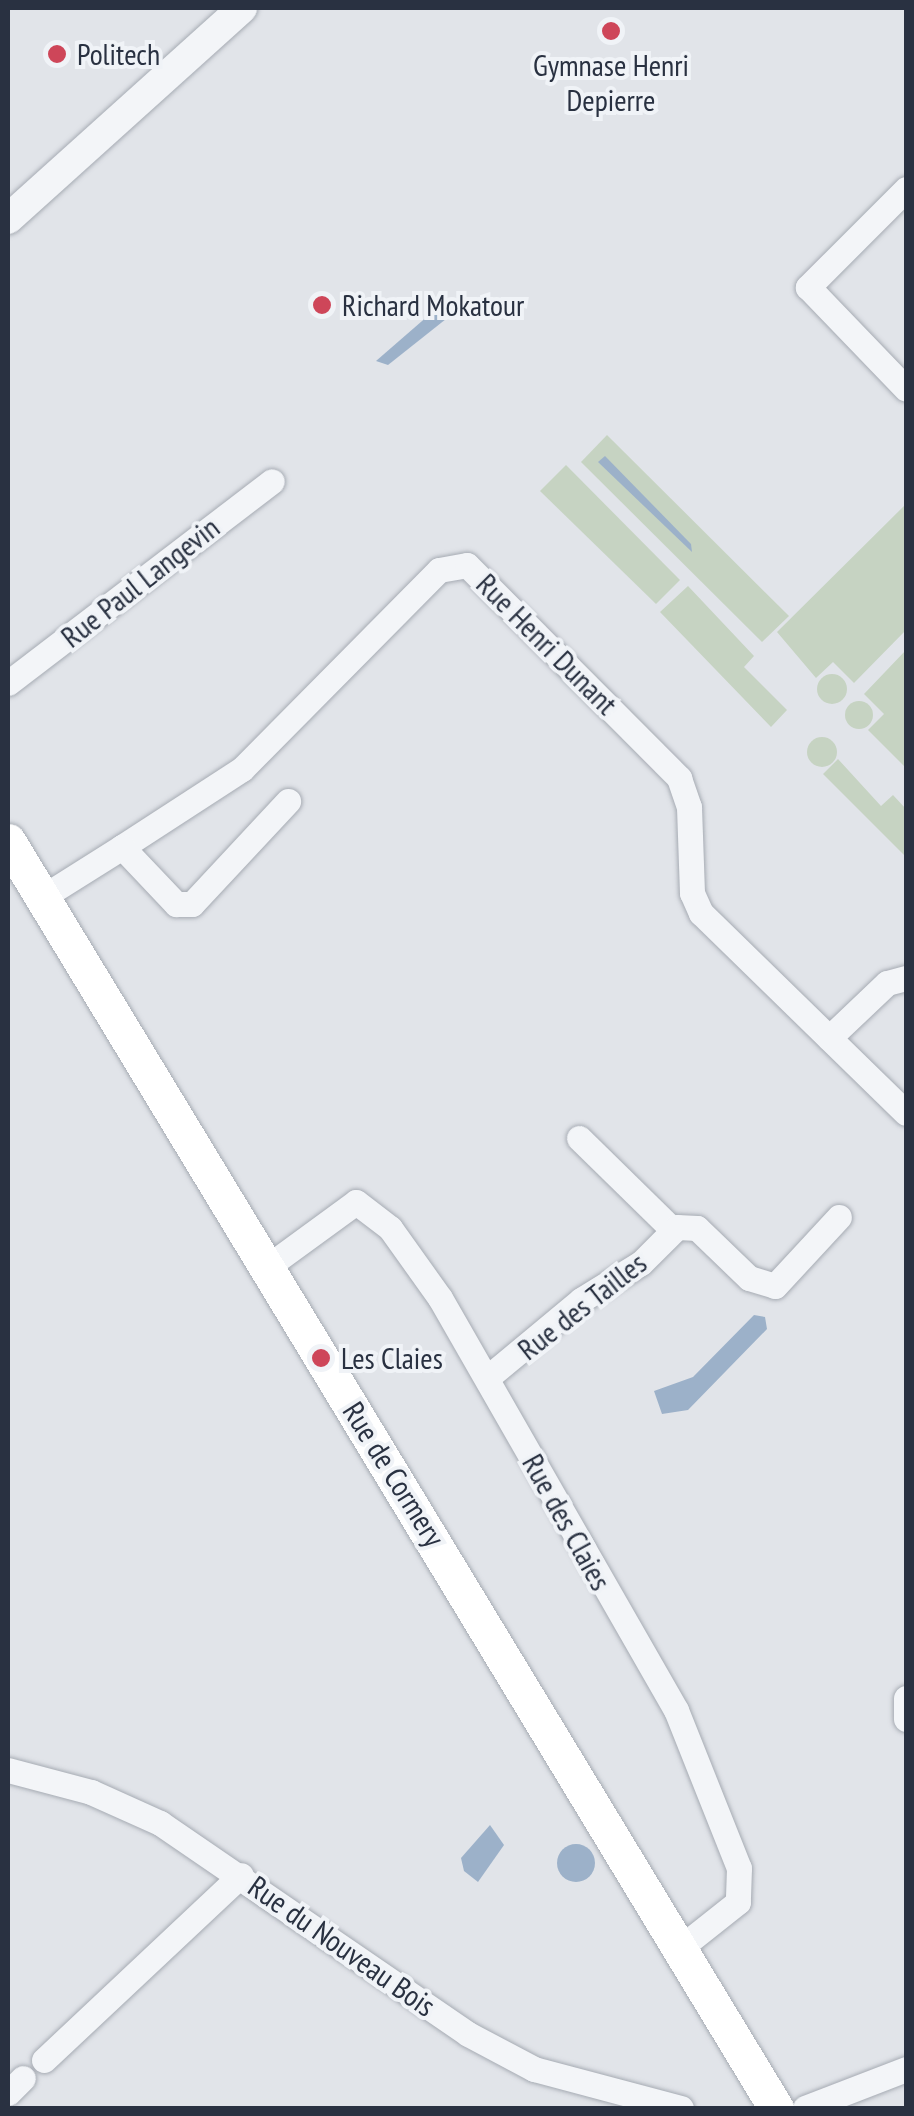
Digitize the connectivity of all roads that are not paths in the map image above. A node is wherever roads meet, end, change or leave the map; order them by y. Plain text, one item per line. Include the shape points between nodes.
1 (242, 8) edge
2 (906, 189) edge
3 (8, 219) edge
4 (906, 390) edge
5 (272, 480) dead end
6 (8, 683) edge
7 (288, 801) dead end
8 (8, 841) edge
9 (122, 848) junction
10 (41, 898) junction
11 (906, 978) edge
12 (830, 1038) junction
13 (906, 1113) edge
14 (579, 1138) dead end
15 (840, 1218) dead end
16 (672, 1230) junction
17 (267, 1267) junction
18 (488, 1378) junction
19 (906, 1698) edge
20 (906, 1718) edge
21 (8, 1770) edge
22 (241, 1875) junction
23 (680, 1948) junction
24 (44, 2060) dead end
25 (906, 2069) edge
26 (681, 2108) edge
27 (776, 2108) edge
28 (804, 2108) edge

1 - 3 street
2 - 4 street via 808,286
5 - 6 street, Rue Paul Langevin
7 - 9 street via 183,908
8 - 10 main road, Rue de Cormery
9 - 10 street
9 - 12 street, Rue Henri Dunant via 242,769 439,570 466,565 673,769 689,807 694,904
10 - 17 main road, Rue de Cormery
11 - 12 street via 887,983
12 - 13 street, Rue Henri Dunant
14 - 16 street, Rue des Tailles
15 - 16 street, Rue des Tailles via 776,1286 749,1278 697,1228
16 - 18 street, Rue des Tailles via 641,1262 581,1300
17 - 18 street, Rue des Claies via 349,1204 367,1207 412,1256
17 - 23 main road, Rue de Cormery
18 - 23 street, Rue des Claies via 676,1710 740,1868 738,1902
19 - 20 street
21 - 22 street, Rue du Nouveau Bois via 91,1792
22 - 24 street
22 - 26 street, Rue du Nouveau Bois via 468,2034 534,2070
23 - 27 main road, Rue de Cormery
25 - 28 street

